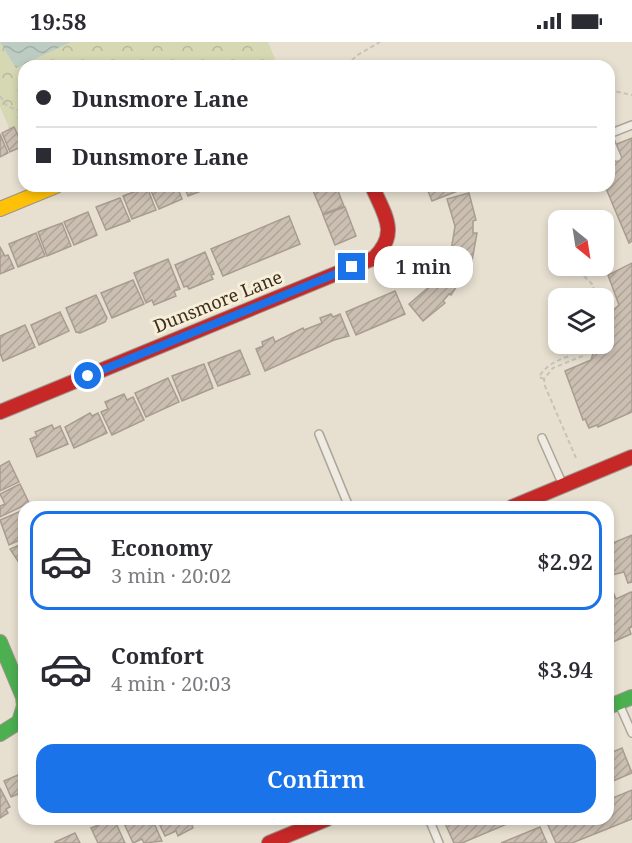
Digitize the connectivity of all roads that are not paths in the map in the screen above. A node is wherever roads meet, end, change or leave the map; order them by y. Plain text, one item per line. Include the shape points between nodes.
1 (632, 125) edge
2 (615, 132) edge
3 (41, 192) edge
4 (374, 192) edge
5 (0, 209) edge
6 (0, 412) edge
7 (319, 434) dead end
8 (542, 438) dead end
9 (632, 457) edge
10 (563, 486) junction
11 (347, 501) edge
12 (527, 501) edge
13 (0, 642) edge
14 (18, 690) edge
15 (632, 697) edge
16 (614, 705) edge
17 (614, 706) edge
18 (18, 723) edge
19 (632, 733) edge
20 (0, 734) edge
21 (312, 825) edge
22 (432, 825) edge
23 (269, 843) edge
24 (439, 843) edge

1 - 2 lane
3 - 5 street
4 - 6 street, Dunsmore Lane via 390,231 388,244 374,258
7 - 11 lane
8 - 10 lane
9 - 10 street
10 - 12 street
13 - 14 street
15 - 16 street
17 - 19 lane
18 - 20 street
21 - 23 street
22 - 24 lane

